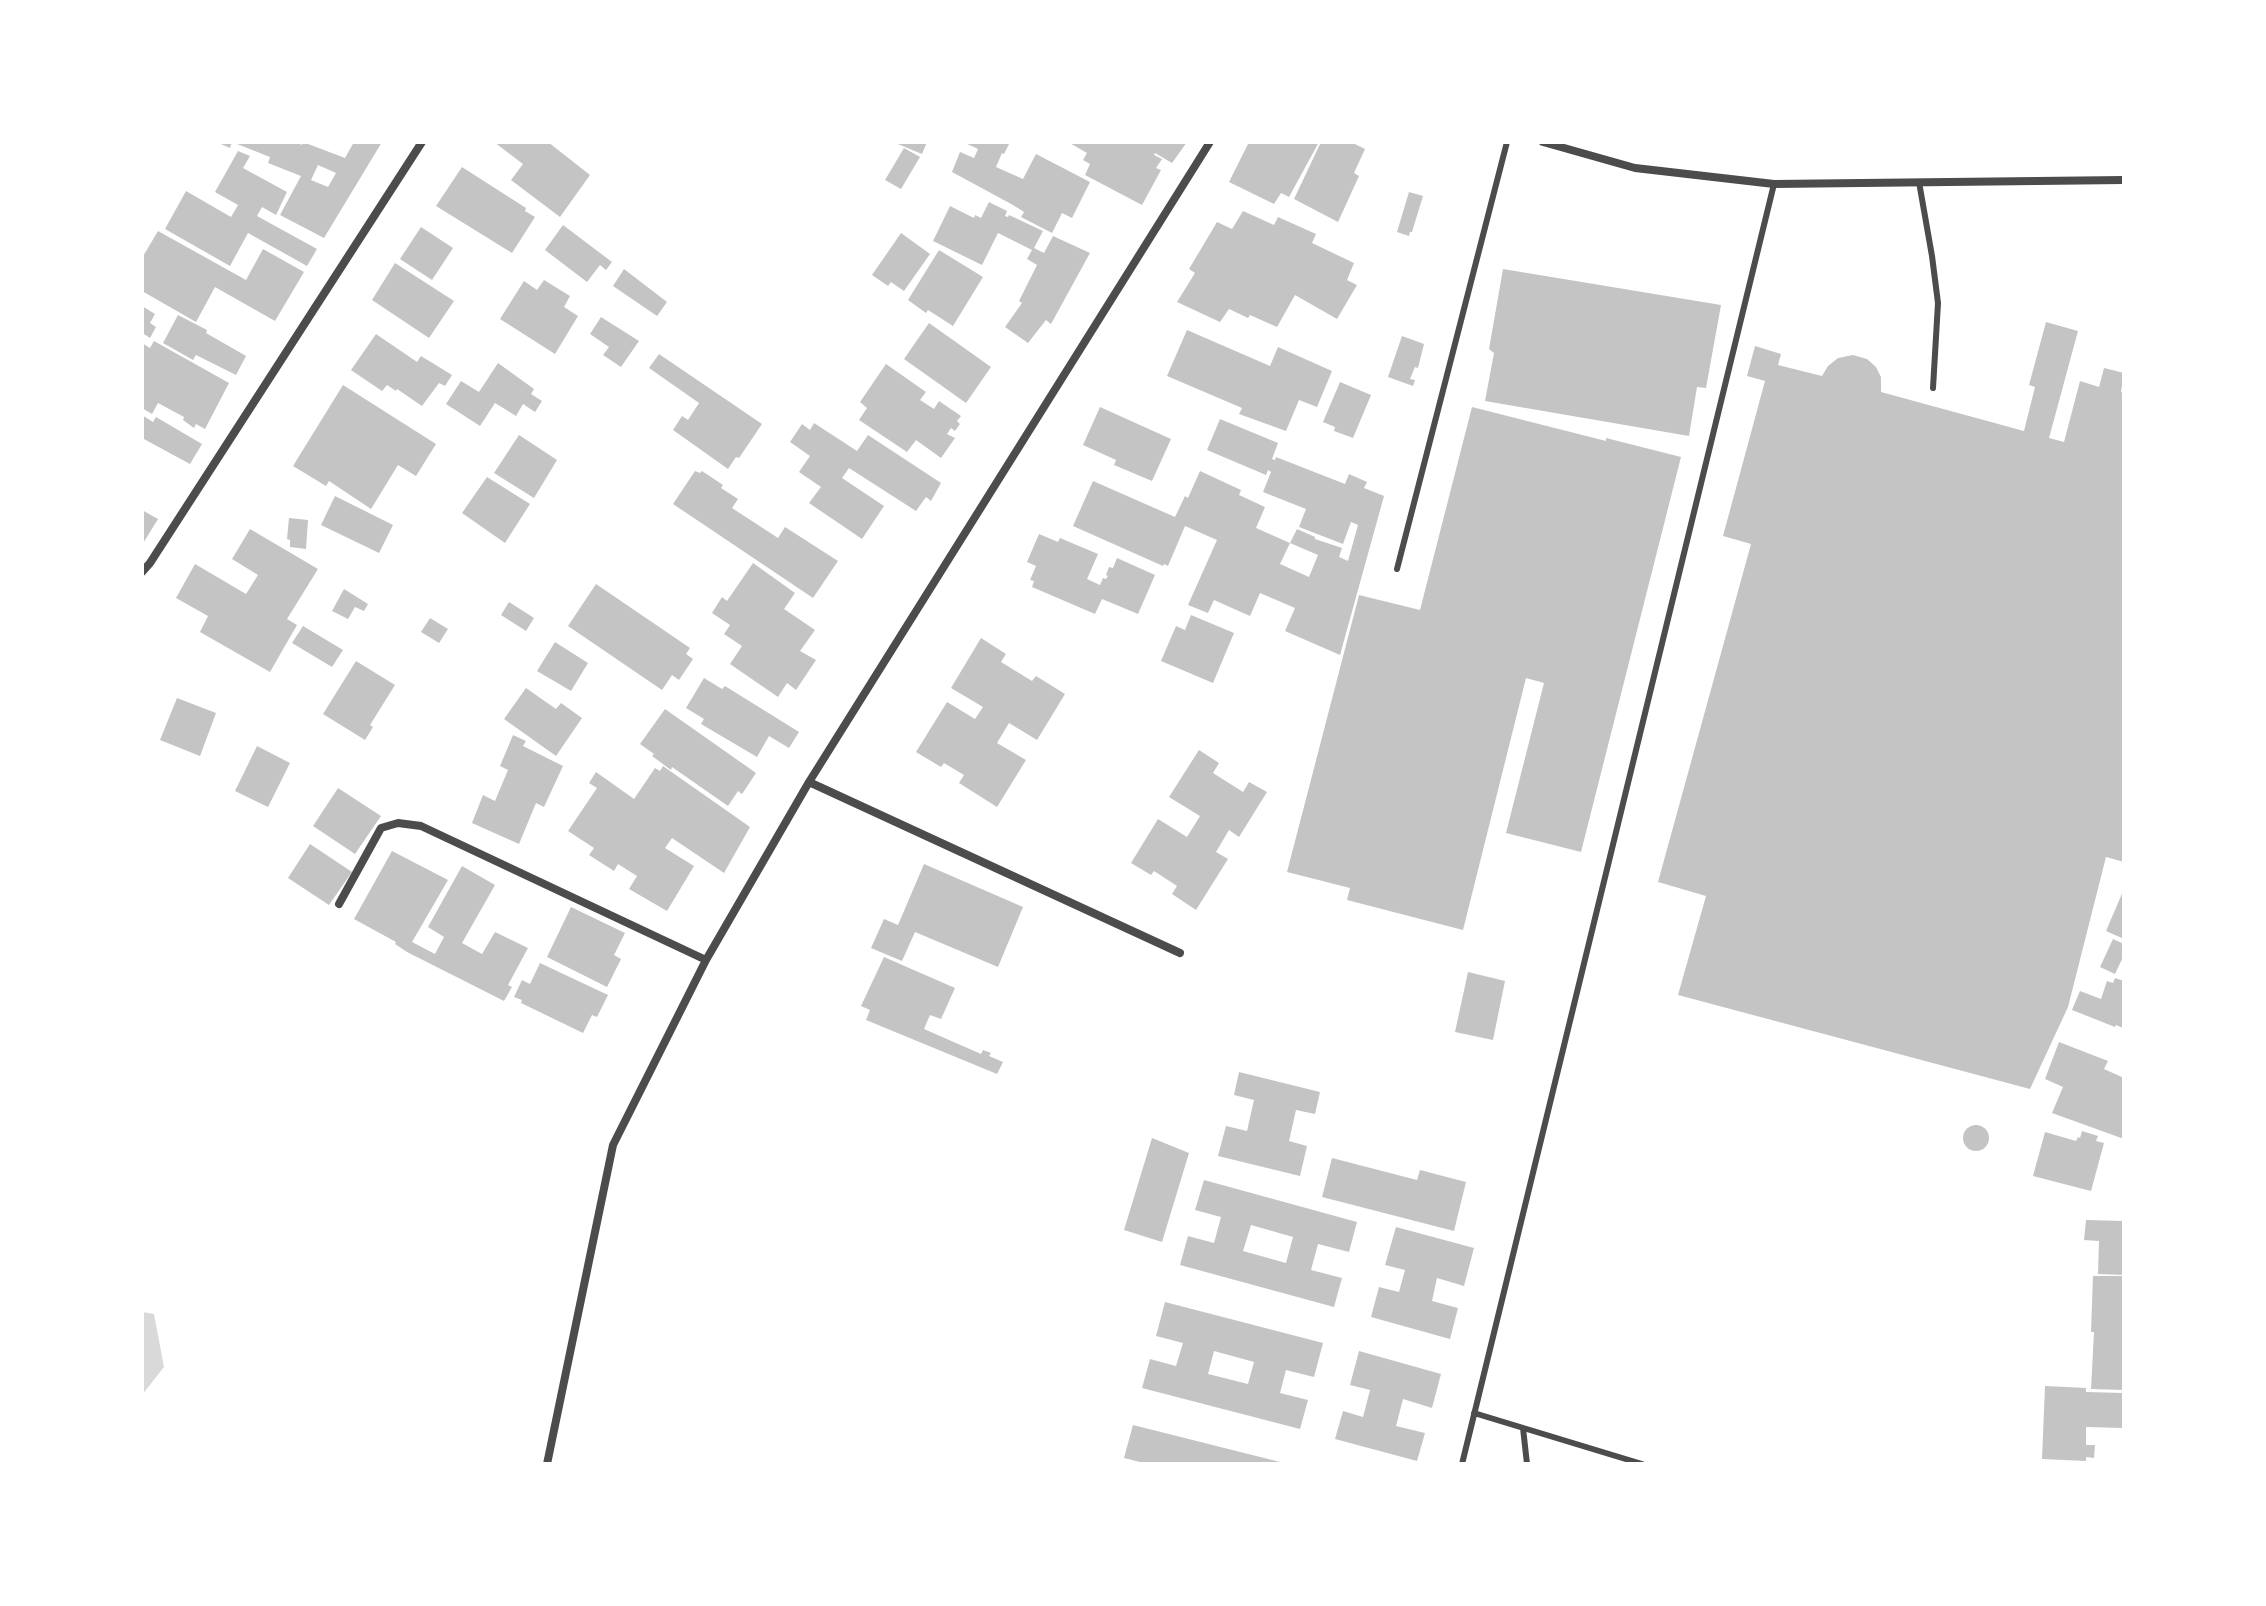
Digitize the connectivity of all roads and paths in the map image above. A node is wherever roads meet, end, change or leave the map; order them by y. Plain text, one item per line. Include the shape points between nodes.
1 (422, 142) edge
2 (1210, 142) edge
3 (1507, 142) edge
4 (1543, 142) edge
5 (2124, 180) edge
6 (1919, 182) junction
7 (1774, 184) junction
8 (1933, 388) dead end
9 (1397, 569) dead end
10 (142, 572) edge
11 (809, 782) junction
12 (339, 904) dead end
13 (1180, 953) dead end
14 (706, 960) junction
15 (1474, 1413) junction
16 (1523, 1428) junction
17 (548, 1462) edge
18 (1462, 1464) edge
19 (1527, 1464) edge
20 (1642, 1464) edge

1 - 10 street
2 - 11 street
3 - 9 lane
4 - 7 street via 1635,168
5 - 6 street
6 - 7 street
6 - 8 lane via 1938,303
7 - 15 lane
11 - 13 street
11 - 14 street
12 - 14 street via 381,828 398,823 421,826
14 - 17 street via 613,1145
15 - 16 lane
15 - 18 lane
16 - 19 lane
16 - 20 lane

